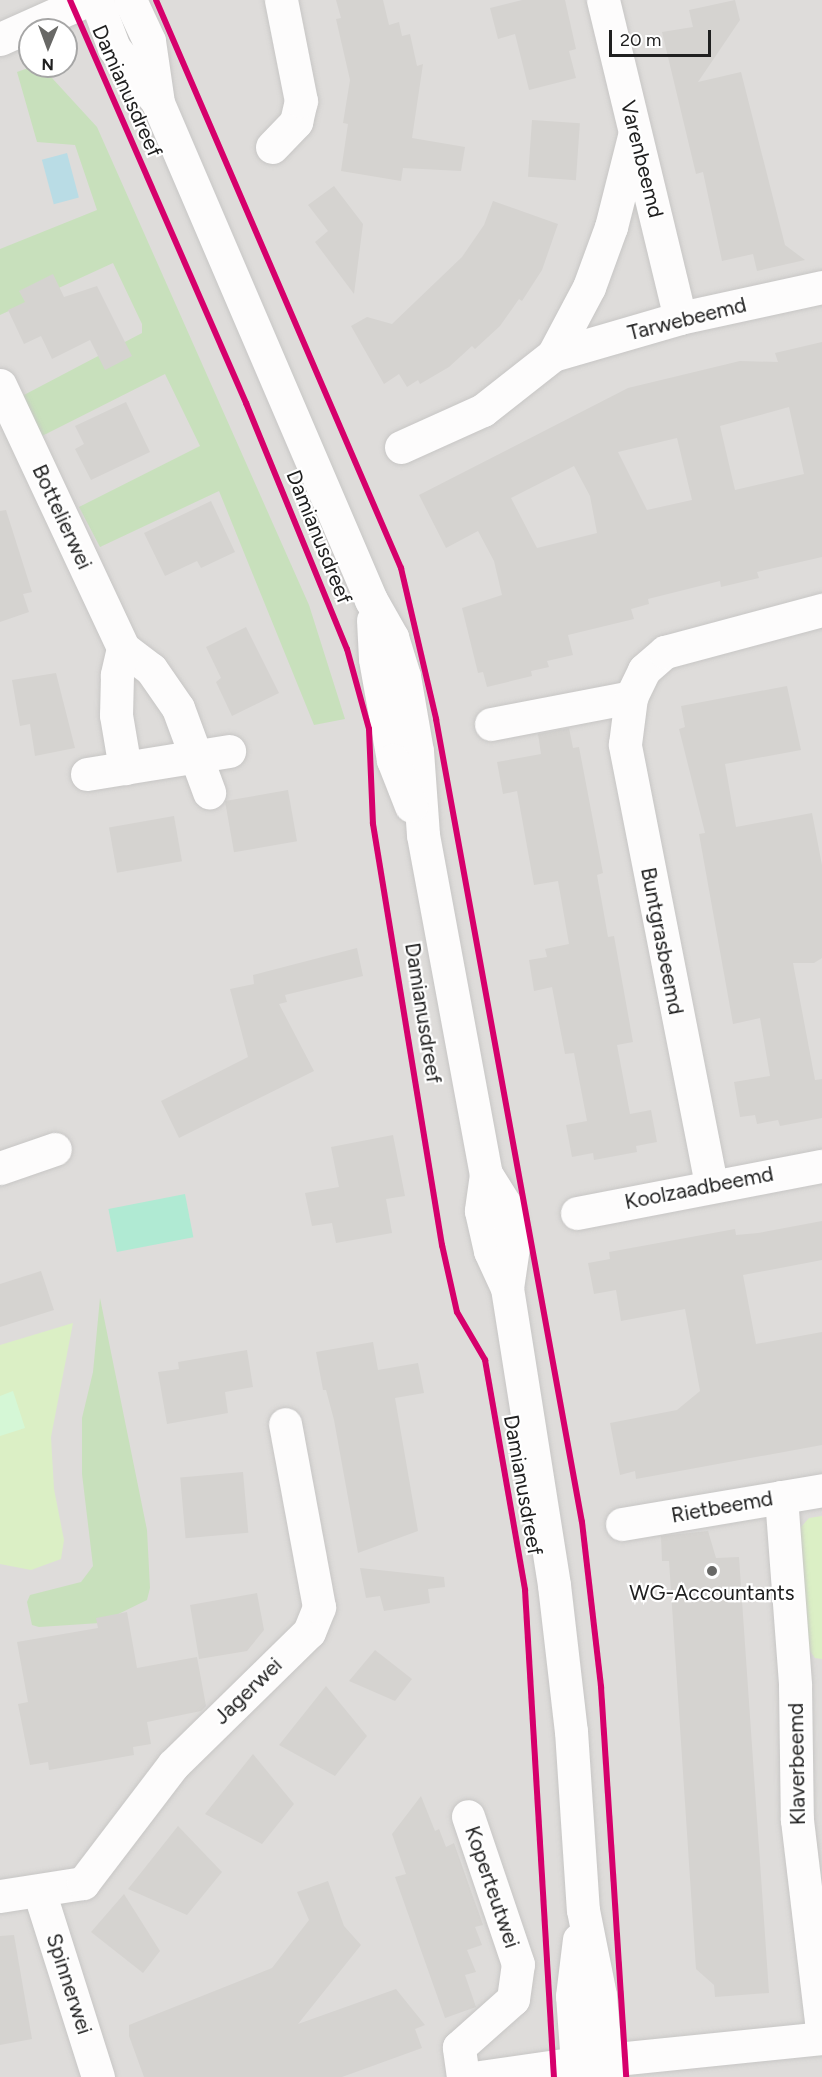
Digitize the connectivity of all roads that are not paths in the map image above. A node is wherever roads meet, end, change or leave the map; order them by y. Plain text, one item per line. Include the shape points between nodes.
1 (87, 0) edge
2 (96, 0) edge
3 (130, 0) edge
4 (281, 0) edge
5 (603, 0) edge
6 (0, 39) edge
7 (158, 102) junction
8 (635, 131) junction
9 (272, 147) dead end
10 (822, 286) edge
11 (680, 318) junction
12 (554, 355) junction
13 (0, 385) edge
14 (400, 447) dead end
15 (822, 610) edge
16 (123, 648) junction
17 (631, 697) junction
18 (491, 724) dead end
19 (230, 751) dead end
20 (195, 757) junction
21 (125, 768) junction
22 (87, 774) dead end
23 (209, 792) dead end
24 (55, 1149) dead end
25 (822, 1166) edge
26 (0, 1168) edge
27 (711, 1184) junction
28 (577, 1213) dead end
29 (285, 1424) dead end
30 (822, 1490) edge
31 (781, 1497) junction
32 (622, 1524) dead end
33 (809, 1682) edge
34 (468, 1816) dead end
35 (39, 1891) junction
36 (0, 1896) edge
37 (822, 2031) edge
38 (822, 2038) edge
39 (592, 2069) edge
40 (98, 2077) edge
41 (463, 2077) edge
42 (480, 2077) edge

1 - 6 street
2 - 7 street, Damianusdreef via 114,48
3 - 7 street, Damianusdreef via 149,41
4 - 9 street via 301,101 296,122
5 - 8 street, Varenbeemd
7 - 39 street, Damianusdreef via 371,600 392,637 404,676 417,751 423,835 486,1174 505,1204 510,1224 513,1247 507,1288 554,1585 571,1731 583,1910 600,1995
8 - 11 street, Varenbeemd
8 - 12 street, Tarwebeemd via 611,227 589,288
10 - 11 street, Tarwebeemd
11 - 12 street, Tarwebeemd
12 - 14 street, Tarwebeemd via 483,410
13 - 16 street, Bottelierwei
15 - 17 street, Buntgrasbeemd via 665,652 644,670
16 - 20 street, Bottelierwei via 150,669 178,708
16 - 21 street via 117,675 116,715
17 - 18 street
17 - 27 street, Buntgrasbeemd via 625,744
19 - 20 street
20 - 21 street
20 - 23 street, Bottelierwei
21 - 22 street
24 - 26 street
25 - 27 street, Koolzaadbeemd
27 - 28 street, Koolzaadbeemd
29 - 35 street, Jagerwei via 319,1607 309,1632 173,1765 83,1883
30 - 31 street, Rietbeemd
31 - 32 street, Rietbeemd
31 - 33 street, Klaverbeemd
33 - 37 street, Klaverbeemd via 797,1820
34 - 41 street, Koperteutwei via 518,1964 513,1999 459,2047
35 - 36 street, Jagerwei
35 - 40 street, Spinnerwei
38 - 39 street
39 - 42 street

